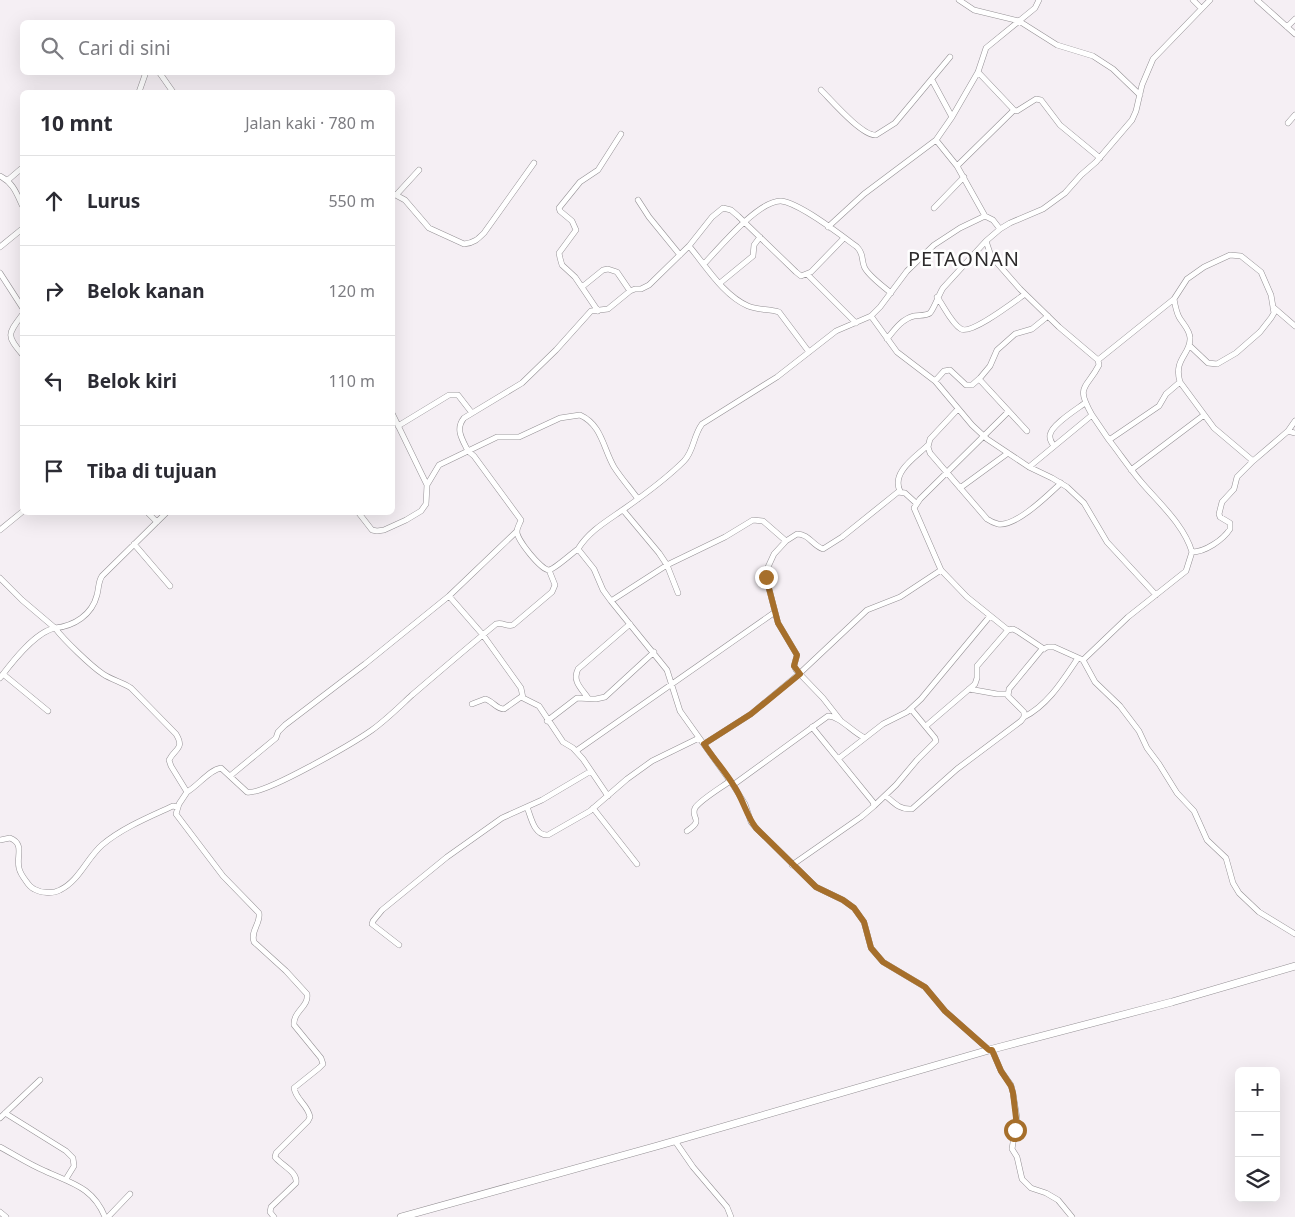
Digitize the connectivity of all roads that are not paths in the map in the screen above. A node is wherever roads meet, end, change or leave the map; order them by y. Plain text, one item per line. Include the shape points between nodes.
1 (958, 0) edge
2 (1039, 0) edge
3 (1193, 0) edge
4 (1210, 0) edge
5 (1257, 0) edge
6 (1202, 8) junction
7 (1295, 19) edge
8 (1019, 21) junction
9 (1287, 28) junction
10 (1295, 34) edge
11 (950, 57) dead end
12 (978, 72) junction
13 (145, 75) edge
14 (161, 75) edge
15 (932, 80) junction
16 (140, 90) edge
17 (172, 90) edge
18 (821, 90) dead end
19 (1140, 95) junction
20 (1014, 110) junction
21 (1295, 115) edge
22 (952, 117) junction
23 (1288, 123) dead end
24 (621, 134) dead end
25 (936, 140) junction
26 (1100, 158) junction
27 (534, 163) dead end
28 (957, 166) junction
29 (20, 170) edge
30 (419, 170) dead end
31 (0, 176) edge
32 (964, 177) junction
33 (8, 180) junction
34 (395, 193) edge
35 (20, 200) edge
36 (638, 200) dead end
37 (934, 208) dead end
38 (985, 216) junction
39 (744, 222) junction
40 (828, 227) junction
41 (1000, 229) junction
42 (20, 231) edge
43 (760, 237) junction
44 (844, 238) junction
45 (986, 241) junction
46 (0, 246) edge
47 (689, 246) junction
48 (680, 255) junction
49 (704, 264) junction
50 (0, 273) edge
51 (807, 274) junction
52 (720, 283) junction
53 (582, 288) junction
54 (630, 291) junction
55 (890, 293) junction
56 (1026, 294) junction
57 (937, 297) junction
58 (1174, 298) junction
59 (20, 304) edge
60 (1273, 307) junction
61 (598, 311) junction
62 (871, 316) junction
63 (1048, 316) junction
64 (20, 318) edge
65 (856, 323) junction
66 (1295, 326) edge
67 (886, 339) junction
68 (1189, 345) junction
69 (20, 351) edge
70 (809, 352) junction
71 (1098, 360) junction
72 (979, 379) junction
73 (936, 381) junction
74 (1180, 382) junction
75 (1085, 403) junction
76 (958, 409) junction
77 (1008, 412) junction
78 (472, 413) junction
79 (1092, 414) junction
80 (1204, 415) junction
81 (395, 420) edge
82 (1295, 421) edge
83 (398, 426) junction
84 (1027, 431) dead end
85 (1288, 431) junction
86 (1295, 433) edge
87 (985, 436) junction
88 (1109, 440) junction
89 (928, 445) junction
90 (1054, 446) junction
91 (468, 451) junction
92 (1008, 453) junction
93 (1253, 461) junction
94 (1029, 467) junction
95 (1131, 470) junction
96 (947, 473) junction
97 (1061, 483) junction
98 (427, 485) junction
99 (960, 488) junction
100 (900, 491) junction
101 (638, 499) junction
102 (916, 503) junction
103 (623, 510) junction
104 (20, 514) edge
105 (150, 515) edge
106 (164, 515) edge
107 (360, 515) edge
108 (157, 522) junction
109 (0, 530) edge
110 (517, 531) junction
111 (786, 541) junction
112 (134, 544) junction
113 (578, 549) junction
114 (1192, 552) junction
115 (666, 566) junction
116 (549, 570) junction
117 (942, 570) junction
118 (0, 578) edge
119 (170, 586) dead end
120 (678, 593) dead end
121 (1156, 595) junction
122 (449, 596) junction
123 (611, 601) junction
124 (775, 612) junction
125 (990, 616) junction
126 (630, 624) junction
127 (55, 628) junction
128 (1008, 630) junction
129 (482, 635) junction
130 (1044, 648) junction
131 (654, 652) junction
132 (1080, 659) junction
133 (800, 674) junction
134 (1, 676) edge
135 (672, 684) junction
136 (968, 689) junction
137 (1008, 694) junction
138 (523, 698) junction
139 (588, 698) junction
140 (472, 704) dead end
141 (911, 709) junction
142 (48, 711) dead end
143 (1024, 717) junction
144 (548, 721) junction
145 (841, 721) junction
146 (926, 726) junction
147 (812, 727) junction
148 (699, 738) junction
149 (865, 738) junction
150 (704, 744) junction
151 (576, 751) junction
152 (838, 759) junction
153 (591, 770) junction
154 (230, 776) junction
155 (732, 783) junction
156 (187, 792) junction
157 (608, 796) junction
158 (886, 796) junction
159 (874, 806) junction
160 (177, 807) junction
161 (527, 807) junction
162 (593, 808) junction
163 (687, 831) dead end
164 (0, 840) edge
165 (637, 864) dead end
166 (792, 864) junction
167 (1295, 934) edge
168 (399, 945) dead end
169 (1295, 966) edge
170 (990, 1050) junction
171 (40, 1080) dead end
172 (5, 1112) junction
173 (0, 1118) edge
174 (675, 1140) junction
175 (0, 1147) edge
176 (66, 1179) junction
177 (130, 1194) dead end
178 (0, 1212) edge
179 (6, 1217) edge
180 (106, 1217) edge
181 (274, 1217) edge
182 (401, 1217) edge
183 (731, 1217) edge
184 (1072, 1217) edge

1 - 8 street via 974,10
2 - 8 street
3 - 6 street
4 - 6 street
5 - 9 street
6 - 19 street via 1153,58
7 - 9 street
8 - 12 street via 986,48
8 - 19 street via 1057,45 1104,62
9 - 10 street
11 - 15 street
12 - 20 street
12 - 22 street
13 - 16 street
14 - 17 street
15 - 18 street via 895,123 872,135 863,131
15 - 22 street
19 - 26 street via 1132,120
20 - 26 street via 1036,99 1041,100 1060,125
20 - 28 street
21 - 23 street
22 - 25 street
24 - 53 street via 598,170 580,182 559,208 576,230 560,253 562,265
25 - 28 street
25 - 40 street via 864,194
26 - 41 street via 1065,193 1043,209
27 - 34 street via 484,233 471,244 429,228
28 - 32 street
29 - 33 street
30 - 34 street
31 - 33 street
32 - 37 street
32 - 38 street
33 - 35 street
36 - 48 street
38 - 41 street
38 - 55 street via 934,245
39 - 40 street via 771,203 781,201
39 - 43 street
39 - 47 street via 731,210 723,208
39 - 49 street
40 - 44 street
41 - 45 street
42 - 46 street
43 - 51 street via 799,275
43 - 52 street via 754,245 753,256
44 - 51 street
44 - 55 street via 862,252 863,266
45 - 56 street via 991,256
45 - 57 street
47 - 48 street
47 - 49 street
48 - 54 street via 649,285
49 - 52 street
50 - 59 street
51 - 65 street
52 - 70 street via 734,298 750,307 779,312
53 - 54 street via 608,268 616,272
53 - 61 street
54 - 61 street via 608,310
55 - 62 street
56 - 57 street via 966,330 955,323
56 - 63 street
57 - 67 street via 929,314 905,319
58 - 60 street via 1187,279 1230,255 1241,256 1262,272
58 - 68 street via 1176,310 1189,332
58 - 71 street
60 - 66 street
60 - 68 street via 1274,313 1266,326 1227,359 1211,365
61 - 78 street via 591,311 522,383
62 - 65 street
62 - 67 street
63 - 71 street
63 - 72 street via 1032,329 1015,334 997,350
64 - 69 street via 10,337
65 - 70 street via 836,331
67 - 73 street via 897,352
68 - 74 street via 1177,373
70 - 101 street via 763,386 702,424 685,460
71 - 75 street via 1099,365 1083,391
72 - 73 street via 966,385 948,370
72 - 77 street
73 - 76 street
74 - 80 street
74 - 88 street via 1166,394 1159,406
75 - 79 street
75 - 90 street via 1051,432 1050,441
76 - 87 street
76 - 89 street
77 - 84 street
77 - 87 street
78 - 83 street via 458,395 449,395
78 - 91 street via 459,425
79 - 88 street
79 - 90 street
80 - 93 street via 1214,428
80 - 95 street
81 - 83 street
82 - 85 street
83 - 98 street
85 - 86 street
85 - 93 street
87 - 92 street
87 - 96 street
88 - 95 street
89 - 96 street via 930,453
89 - 100 street via 899,475 897,484
90 - 94 street
91 - 98 street via 439,465
91 - 101 street via 489,439 519,437 560,418 578,414 598,431 614,466
91 - 110 street via 521,520
92 - 94 street
92 - 99 street
93 - 114 street via 1237,477 1234,489 1222,502 1219,514 1231,526 1230,529 1201,552
94 - 97 street
95 - 114 street via 1174,520
96 - 99 street
96 - 102 street
97 - 99 street via 1030,511 1003,524 987,519
97 - 121 street via 1084,503 1107,542
98 - 107 street via 426,504 421,511 384,530 372,530
100 - 102 street
100 - 111 street via 825,548 802,534
101 - 103 street
102 - 117 street via 915,512
103 - 113 street via 589,534
103 - 115 street
104 - 109 street
105 - 108 street
106 - 108 street
108 - 112 street
110 - 116 street via 528,551 543,568
110 - 122 street
111 - 115 street via 763,520 754,520 725,538
111 - 124 street via 774,554 766,577
112 - 119 street
112 - 127 street via 102,576 91,609 74,624
113 - 116 street
113 - 123 street via 594,569
114 - 121 street via 1186,571
115 - 120 street
115 - 123 street
116 - 129 street via 554,584 552,592 510,626 496,624
117 - 125 street
117 - 133 street via 900,598 867,610
118 - 127 street
121 - 132 street
122 - 129 street
122 - 154 street via 297,715 280,729 276,738
123 - 126 street
124 - 133 street via 797,655 794,666
124 - 135 street
125 - 128 street
125 - 141 street
126 - 131 street
126 - 139 street via 578,669 576,680
127 - 134 street via 45,631
127 - 156 street via 101,672 131,688 176,734 180,746 169,760
128 - 130 street via 1013,629
128 - 136 street via 977,666 977,681
129 - 138 street via 521,688
129 - 154 street via 372,730 290,777 252,793
130 - 132 street via 1054,647
130 - 137 street via 1010,687
131 - 135 street via 667,670
131 - 139 street via 605,697
132 - 143 street via 1053,693
132 - 167 street via 1136,727 1172,787 1194,811 1210,845 1226,858 1239,893 1259,912
133 - 145 street
133 - 150 street via 751,714
134 - 142 street
135 - 148 street via 680,711
135 - 151 street
136 - 137 street
136 - 146 street
137 - 143 street via 1024,712
138 - 140 street via 518,698 504,709 485,700
138 - 144 street via 539,706
139 - 144 street via 577,698
141 - 146 street
141 - 149 street
143 - 158 street via 912,809 905,810
144 - 151 street via 563,742
145 - 147 street via 828,716
145 - 149 street
146 - 158 street via 935,738 935,744
147 - 152 street
147 - 155 street
148 - 150 street
148 - 157 street via 652,761
149 - 152 street
150 - 155 street
151 - 153 street
152 - 159 street
153 - 157 street
153 - 161 street
154 - 156 street via 221,768 214,769
155 - 163 street via 695,809 696,825
155 - 166 street via 752,822
156 - 160 street
157 - 162 street
158 - 159 street
159 - 166 street
160 - 164 street via 173,806 112,838 65,887 53,892 29,886 19,869 20,847 17,842 10,838
160 - 181 street via 178,818 218,869 259,913 254,942 307,994 306,1004 294,1016 294,1025 321,1058 322,1064 294,1088 295,1094 308,1108 310,1117 276,1153 275,1157 295,1175 296,1183 271,1207
161 - 162 street via 537,831 544,835
161 - 168 street via 502,818 447,856 382,910 372,924
162 - 165 street
166 - 170 street via 816,887 854,908 864,922 871,948 883,962 925,987 945,1011
169 - 170 main road
170 - 174 main road
170 - 184 street via 1013,1093 1016,1118 1012,1149 1022,1179 1031,1188 1058,1200
171 - 172 street
172 - 173 street
172 - 176 street via 74,1158 74,1166
174 - 182 main road
174 - 183 street via 693,1167 724,1202
175 - 176 street
176 - 180 street via 92,1196
177 - 180 street
178 - 179 street

